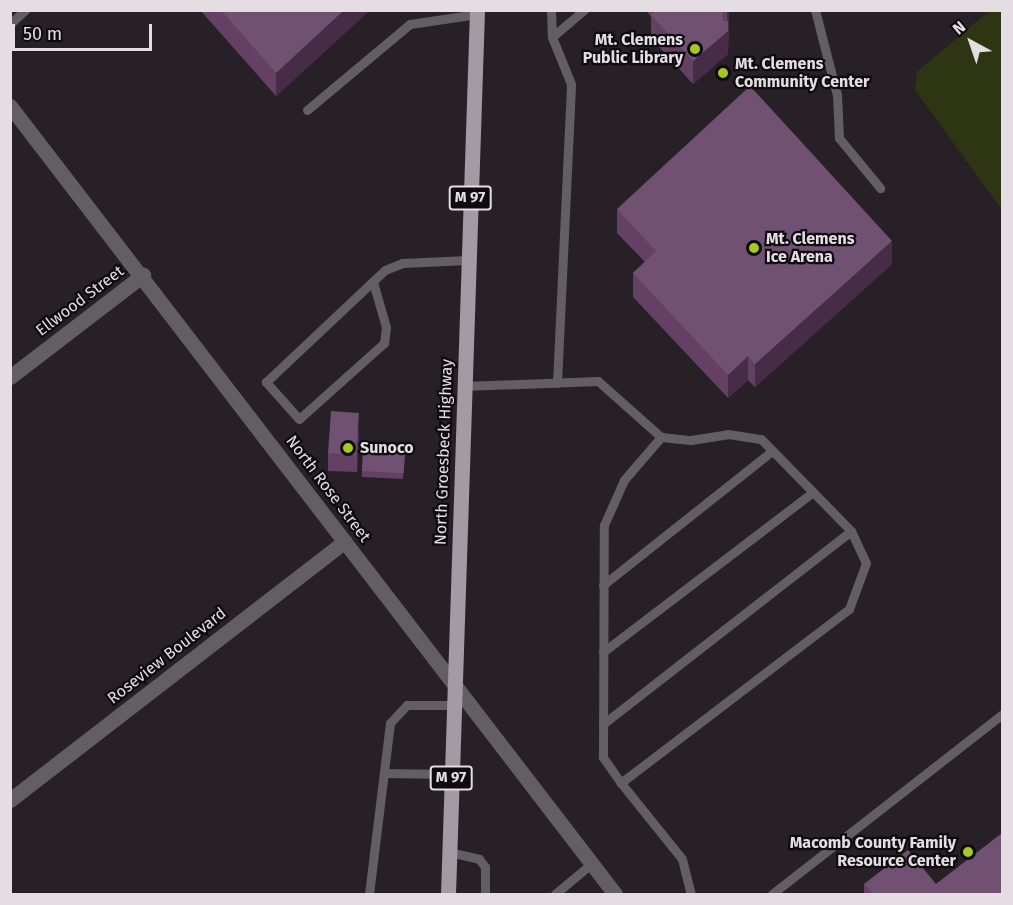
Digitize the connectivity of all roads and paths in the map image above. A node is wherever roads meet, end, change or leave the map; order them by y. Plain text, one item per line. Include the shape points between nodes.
1 (25, 10) edge
2 (551, 10) edge
3 (584, 10) edge
4 (815, 10) edge
5 (477, 12) edge
6 (10, 24) edge
7 (552, 37) junction
8 (10, 106) edge
9 (307, 110) dead end
10 (880, 188) dead end
11 (468, 260) junction
12 (143, 275) junction
13 (373, 282) junction
14 (10, 377) edge
15 (556, 382) junction
16 (464, 386) junction
17 (661, 437) junction
18 (772, 451) junction
19 (813, 492) junction
20 (851, 531) junction
21 (345, 541) junction
22 (603, 585) junction
23 (603, 652) junction
24 (453, 684) junction
25 (453, 705) junction
26 (1002, 714) edge
27 (603, 724) junction
28 (384, 773) junction
29 (451, 774) junction
30 (621, 783) junction
31 (10, 800) edge
32 (449, 852) junction
33 (591, 864) junction
34 (369, 894) edge
35 (448, 894) edge
36 (485, 894) edge
37 (555, 894) edge
38 (615, 894) edge
39 (691, 894) edge
40 (772, 894) edge

1 - 6 lane
2 - 7 lane
3 - 7 lane
4 - 10 lane via 837,95 839,138
5 - 9 lane via 410,24
5 - 11 main road, North Groesbeck Highway / M 97
7 - 15 lane via 572,84
8 - 12 street, North Rose Street
11 - 13 lane via 395,264
11 - 16 main road, North Groesbeck Highway / M 97
12 - 14 street, Ellwood Street
12 - 21 street, North Rose Street
13 - 13 lane via 266,381 299,419 384,343 386,327
15 - 16 lane
15 - 17 lane via 598,381
16 - 24 main road, North Groesbeck Highway / M 97
17 - 18 lane via 691,440 728,434 760,439
17 - 22 lane via 610,503
18 - 19 lane
18 - 22 lane
19 - 20 lane
19 - 23 lane
20 - 27 lane
20 - 30 lane via 866,563 849,609
21 - 24 street, North Rose Street
21 - 31 street, Roseview Boulevard
22 - 23 lane
23 - 27 lane
24 - 25 main road, North Groesbeck Highway / M 97
24 - 33 street, North Rose Street
25 - 28 lane via 407,705 390,723
25 - 29 main road, North Groesbeck Highway / M 97
26 - 40 lane
27 - 30 lane via 603,757
28 - 29 lane
28 - 34 lane
29 - 32 main road, North Groesbeck Highway / M 97
30 - 39 lane via 682,859
32 - 35 main road, North Groesbeck Highway / M 97
32 - 36 lane via 479,858 485,867
33 - 37 lane
33 - 38 street, North Rose Street

